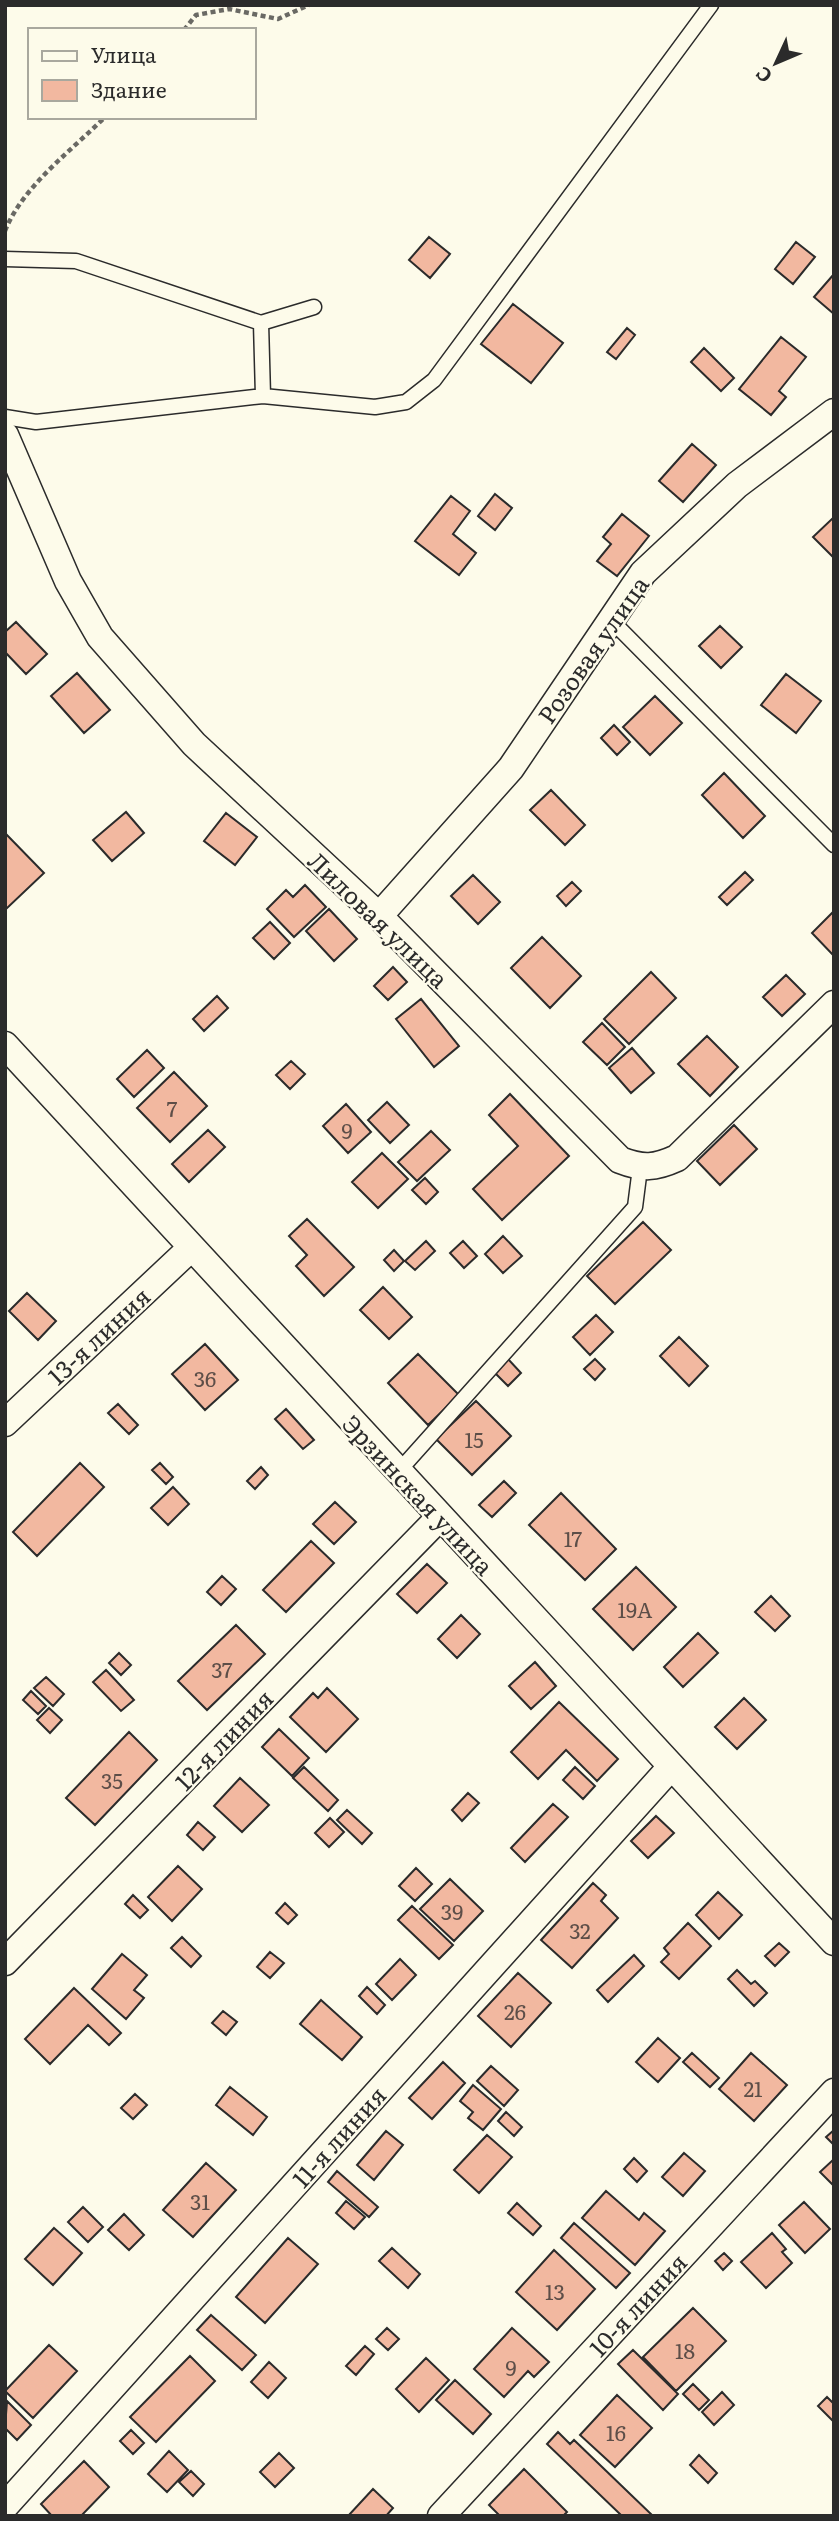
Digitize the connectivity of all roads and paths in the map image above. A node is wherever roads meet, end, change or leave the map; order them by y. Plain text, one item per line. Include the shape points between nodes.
1 (309, 5) edge
2 (711, 5) edge
3 (186, 28) edge
4 (103, 119) edge
5 (5, 231) edge
6 (5, 259) edge
7 (314, 307) dead end
8 (261, 323) junction
9 (263, 396) junction
10 (834, 412) edge
11 (5, 416) edge
12 (5, 435) edge
13 (610, 619) junction
14 (834, 845) edge
15 (379, 916) junction
16 (834, 1003) edge
17 (5, 1045) edge
18 (640, 1168) junction
19 (191, 1248) junction
20 (5, 1423) edge
21 (398, 1472) junction
22 (440, 1517) junction
23 (671, 1767) junction
24 (834, 1942) edge
25 (5, 1962) edge
26 (834, 2092) edge
27 (5, 2506) edge
28 (441, 2516) edge

1 - 3 path via 278,19 229,9 196,15
2 - 9 lane via 434,380 406,402 375,407
4 - 5 path via 30,192 12,213
6 - 8 lane via 76,261
7 - 8 lane
8 - 9 lane
9 - 11 lane via 36,422
10 - 13 street, Розовая улица via 728,494 643,573
12 - 15 street, Лиловая улица via 68,581 100,637 194,744
13 - 14 lane
13 - 15 street, Розовая улица via 511,768
15 - 18 street, Лиловая улица via 620,1160
16 - 18 street via 677,1158 658,1167
17 - 19 street, Эрзинская улица
18 - 21 lane via 635,1207
19 - 20 street, 13-я линия
19 - 21 street, Эрзинская улица
21 - 22 street, Эрзинская улица
22 - 23 street, Эрзинская улица
22 - 25 street, 12-я линия
23 - 24 street, Эрзинская улица
23 - 27 street, 11-я линия
26 - 28 street, 10-я линия

